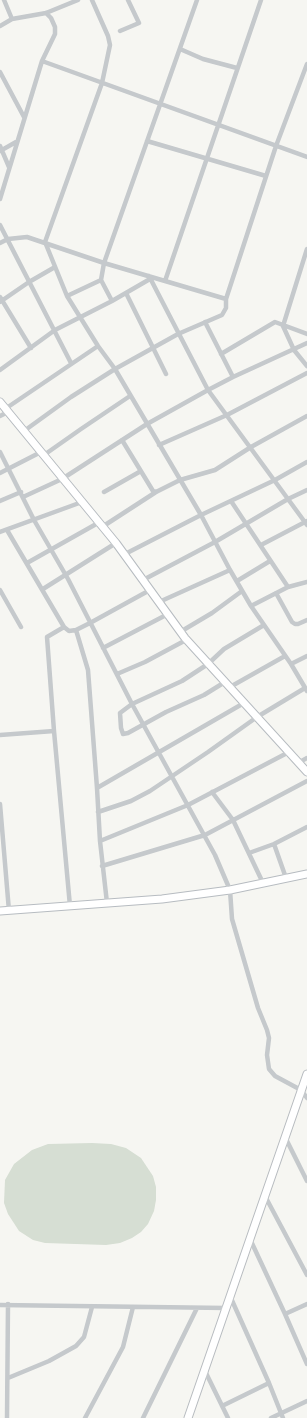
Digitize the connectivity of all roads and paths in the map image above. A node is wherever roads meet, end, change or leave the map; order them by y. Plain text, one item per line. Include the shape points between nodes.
1 (4, 0) edge
2 (78, 0) edge
3 (92, 0) edge
4 (128, 0) edge
5 (198, 0) edge
6 (261, 0) edge
7 (46, 12) junction
8 (12, 19) junction
9 (0, 26) edge
10 (120, 31) dead end
11 (180, 49) junction
12 (42, 61) junction
13 (307, 64) edge
14 (237, 68) junction
15 (0, 72) edge
16 (102, 83) junction
17 (160, 104) junction
18 (24, 117) junction
19 (218, 125) junction
20 (148, 141) junction
21 (16, 142) junction
22 (276, 146) junction
23 (1, 149) edge
24 (307, 157) edge
25 (207, 158) junction
26 (9, 167) junction
27 (266, 176) junction
28 (0, 199) edge
29 (0, 225) edge
30 (8, 239) junction
31 (45, 242) junction
32 (0, 243) edge
33 (307, 249) edge
34 (104, 263) junction
35 (55, 267) junction
36 (149, 278) junction
37 (101, 280) junction
38 (165, 281) junction
39 (29, 282) junction
40 (126, 293) junction
41 (67, 296) junction
42 (226, 299) junction
43 (1, 300) edge
44 (112, 301) junction
45 (80, 317) junction
46 (205, 322) junction
47 (283, 326) junction
48 (55, 330) junction
49 (178, 334) junction
50 (307, 334) edge
51 (307, 343) edge
52 (98, 346) junction
53 (31, 348) junction
54 (153, 348) junction
55 (294, 350) junction
56 (221, 354) junction
57 (71, 364) junction
58 (307, 366) edge
59 (1, 367) edge
60 (115, 369) junction
61 (307, 373) edge
62 (166, 374) dead end
63 (233, 377) junction
64 (208, 390) junction
65 (130, 396) junction
66 (0, 402) edge
67 (6, 410) junction
68 (226, 415) junction
69 (0, 416) edge
70 (307, 416) edge
71 (147, 424) junction
72 (24, 431) junction
73 (122, 440) junction
74 (159, 445) junction
75 (251, 447) junction
76 (0, 452) edge
77 (42, 454) junction
78 (307, 462) edge
79 (9, 469) junction
80 (141, 471) junction
81 (0, 473) edge
82 (62, 479) junction
83 (180, 480) junction
84 (275, 480) junction
85 (307, 490) edge
86 (104, 492) dead end
87 (156, 492) junction
88 (22, 494) junction
89 (0, 500) edge
90 (288, 500) junction
91 (231, 501) junction
92 (82, 502) junction
93 (201, 515) junction
94 (34, 520) junction
95 (306, 523) edge
96 (100, 525) junction
97 (246, 525) junction
98 (7, 530) junction
99 (0, 532) edge
100 (215, 542) junction
101 (116, 543) junction
102 (260, 545) junction
103 (50, 549) junction
104 (125, 554) junction
105 (270, 561) junction
106 (27, 563) junction
107 (230, 570) junction
108 (65, 574) junction
109 (143, 580) junction
110 (237, 581) junction
111 (307, 582) edge
112 (288, 588) junction
113 (43, 589) junction
114 (0, 590) edge
115 (150, 590) junction
116 (242, 591) junction
117 (276, 593) junction
118 (159, 602) junction
119 (251, 606) junction
120 (168, 614) junction
121 (307, 620) edge
122 (90, 623) junction
123 (264, 625) junction
124 (21, 627) dead end
125 (64, 627) junction
126 (76, 630) junction
127 (180, 632) junction
128 (186, 640) junction
129 (103, 648) junction
130 (285, 656) junction
131 (307, 656) edge
132 (208, 664) junction
133 (291, 664) junction
134 (117, 674) junction
135 (228, 685) junction
136 (306, 689) edge
137 (244, 703) junction
138 (132, 704) junction
139 (257, 717) junction
140 (144, 723) junction
141 (54, 731) junction
142 (0, 735) edge
143 (289, 752) junction
144 (160, 753) junction
145 (307, 758) edge
146 (298, 763) junction
147 (307, 772) edge
148 (172, 776) junction
149 (307, 781) edge
150 (97, 788) junction
151 (212, 792) junction
152 (0, 804) edge
153 (188, 804) junction
154 (98, 812) junction
155 (233, 820) junction
156 (307, 827) edge
157 (205, 836) junction
158 (100, 841) junction
159 (274, 844) junction
160 (249, 853) junction
161 (102, 866) junction
162 (307, 874) edge
163 (286, 878) junction
164 (263, 883) junction
165 (230, 890) junction
166 (106, 903) junction
167 (70, 906) junction
168 (0, 911) edge
169 (9, 911) junction
170 (307, 1074) edge
171 (301, 1090) junction
172 (307, 1098) edge
173 (285, 1137) junction
174 (307, 1181) edge
175 (265, 1196) junction
176 (250, 1239) junction
177 (307, 1275) edge
178 (230, 1296) junction
179 (8, 1304) junction
180 (307, 1304) edge
181 (0, 1305) edge
182 (92, 1307) junction
183 (133, 1307) junction
184 (197, 1308) junction
185 (226, 1308) junction
186 (285, 1314) junction
187 (307, 1364) edge
188 (204, 1371) junction
189 (8, 1378) junction
190 (269, 1383) junction
191 (307, 1401) edge
192 (222, 1406) junction
193 (282, 1416) edge
194 (189, 1417) edge
195 (7, 1418) edge
196 (85, 1418) edge
197 (143, 1418) edge
198 (228, 1418) edge
199 (271, 1418) edge

1 - 8 street
2 - 7 street
3 - 16 street via 110,45
4 - 10 street via 138,24
5 - 11 street
6 - 14 street
7 - 8 street
7 - 12 street via 55,27 55,34
8 - 9 street
11 - 14 street
11 - 17 street
12 - 16 street
12 - 18 street
13 - 22 street
14 - 19 street
15 - 18 street
16 - 17 street
16 - 31 street
17 - 19 street
17 - 20 street
18 - 21 street
19 - 22 street
19 - 25 street
20 - 25 street
20 - 34 street
21 - 23 street
21 - 26 street
22 - 24 street
22 - 27 street
23 - 26 street
25 - 27 street
25 - 38 street
26 - 28 street
27 - 42 street
29 - 30 street
30 - 31 street via 27,237
30 - 32 street
30 - 39 street
31 - 34 street
31 - 35 street
33 - 47 street
34 - 36 street
34 - 37 street
35 - 39 street
35 - 41 street
36 - 38 street
36 - 40 street
36 - 49 street
37 - 41 street
37 - 44 street
38 - 42 street
39 - 43 street
39 - 48 street
40 - 44 street
40 - 54 street
41 - 45 street
42 - 46 street via 226,308 222,315
43 - 53 street
44 - 45 street
45 - 48 street
45 - 52 street
46 - 49 street
46 - 56 street
47 - 50 street
47 - 55 street
47 - 56 street via 275,322
48 - 53 street
48 - 57 street
49 - 54 street
49 - 64 street
51 - 55 street
52 - 57 street
52 - 60 street
53 - 59 street
54 - 60 street
54 - 62 street
55 - 58 street
55 - 63 street
56 - 63 street
57 - 67 street
60 - 65 street
60 - 72 street
61 - 68 street
63 - 64 street
64 - 68 street
64 - 71 street
65 - 71 street
65 - 77 street
66 - 67 street
67 - 69 street
67 - 72 street
68 - 74 street
68 - 75 street
70 - 75 street
71 - 73 street
71 - 74 street
72 - 77 street
73 - 80 street
73 - 82 street
74 - 83 street
75 - 83 street via 215,470
75 - 84 street
76 - 79 street
77 - 79 street
77 - 82 street
78 - 84 street
79 - 81 street
79 - 88 street
80 - 86 street
80 - 87 street
82 - 88 street
82 - 92 street
83 - 87 street
83 - 93 street
84 - 90 street
84 - 91 street
85 - 90 street
87 - 96 street
88 - 89 street
88 - 94 street
90 - 95 street
90 - 97 street
91 - 93 street
91 - 97 street
92 - 94 street
92 - 96 street
93 - 100 street
93 - 104 street
94 - 98 street
94 - 103 street
95 - 102 street
96 - 101 street
96 - 103 street
97 - 100 street
97 - 102 street
98 - 99 street
98 - 106 street
100 - 107 street
100 - 109 street
101 - 104 street
101 - 108 street
102 - 105 street
103 - 106 street
103 - 108 street
104 - 109 street
105 - 110 street
105 - 112 street
106 - 113 street
107 - 110 street
107 - 118 street
108 - 113 street
108 - 122 street
109 - 115 street
110 - 116 street
111 - 112 street
112 - 117 street
113 - 125 street
114 - 124 street
115 - 118 street
115 - 122 street
116 - 119 street
116 - 127 street
117 - 119 street
117 - 121 street via 292,622 298,624
118 - 120 street
119 - 123 street
120 - 127 street
120 - 129 street
122 - 126 street
122 - 129 street
123 - 130 street
123 - 132 street via 224,649
125 - 126 street via 69,631
125 - 141 street via 47,637
126 - 150 street via 88,670
127 - 128 street
128 - 132 street
128 - 134 street
129 - 134 street
130 - 133 street
130 - 135 street
131 - 133 street
132 - 135 street
132 - 138 street via 182,681
133 - 136 street
134 - 138 street
135 - 137 street
135 - 140 street
136 - 139 street
137 - 139 street
137 - 144 street
138 - 140 street
138 - 140 street via 120,713 123,734
139 - 143 street
139 - 148 street
140 - 144 street
141 - 142 street
141 - 167 street
143 - 146 street
143 - 151 street
144 - 148 street
144 - 150 street
145 - 146 street
146 - 147 street
148 - 153 street
148 - 154 street via 131,801
149 - 155 street
150 - 154 street
151 - 153 street
151 - 155 street
152 - 169 street
153 - 157 street
153 - 158 street
154 - 158 street
155 - 157 street
155 - 160 street
156 - 159 street
157 - 161 street
157 - 165 street
158 - 161 street
159 - 160 street
159 - 163 street
160 - 164 street
161 - 166 street
162 - 163 street
163 - 164 street
164 - 165 street
165 - 166 street
165 - 171 street via 232,919 267,1030 269,1069 275,1076
166 - 167 street
167 - 169 street
168 - 169 street
170 - 171 street
171 - 172 street
171 - 173 street
173 - 174 street
173 - 175 street
175 - 176 street
175 - 177 street
176 - 178 street
176 - 186 street
178 - 185 street
178 - 190 street
179 - 181 street
179 - 182 street
179 - 189 street
180 - 186 street
182 - 183 street
182 - 189 street via 84,1337 76,1346 49,1361
183 - 184 street
183 - 196 street via 123,1347
184 - 185 street
184 - 197 street
185 - 188 street
186 - 187 street
188 - 192 street
188 - 194 street
189 - 195 street
190 - 192 street
190 - 193 street
191 - 193 street
192 - 198 street
193 - 199 street

